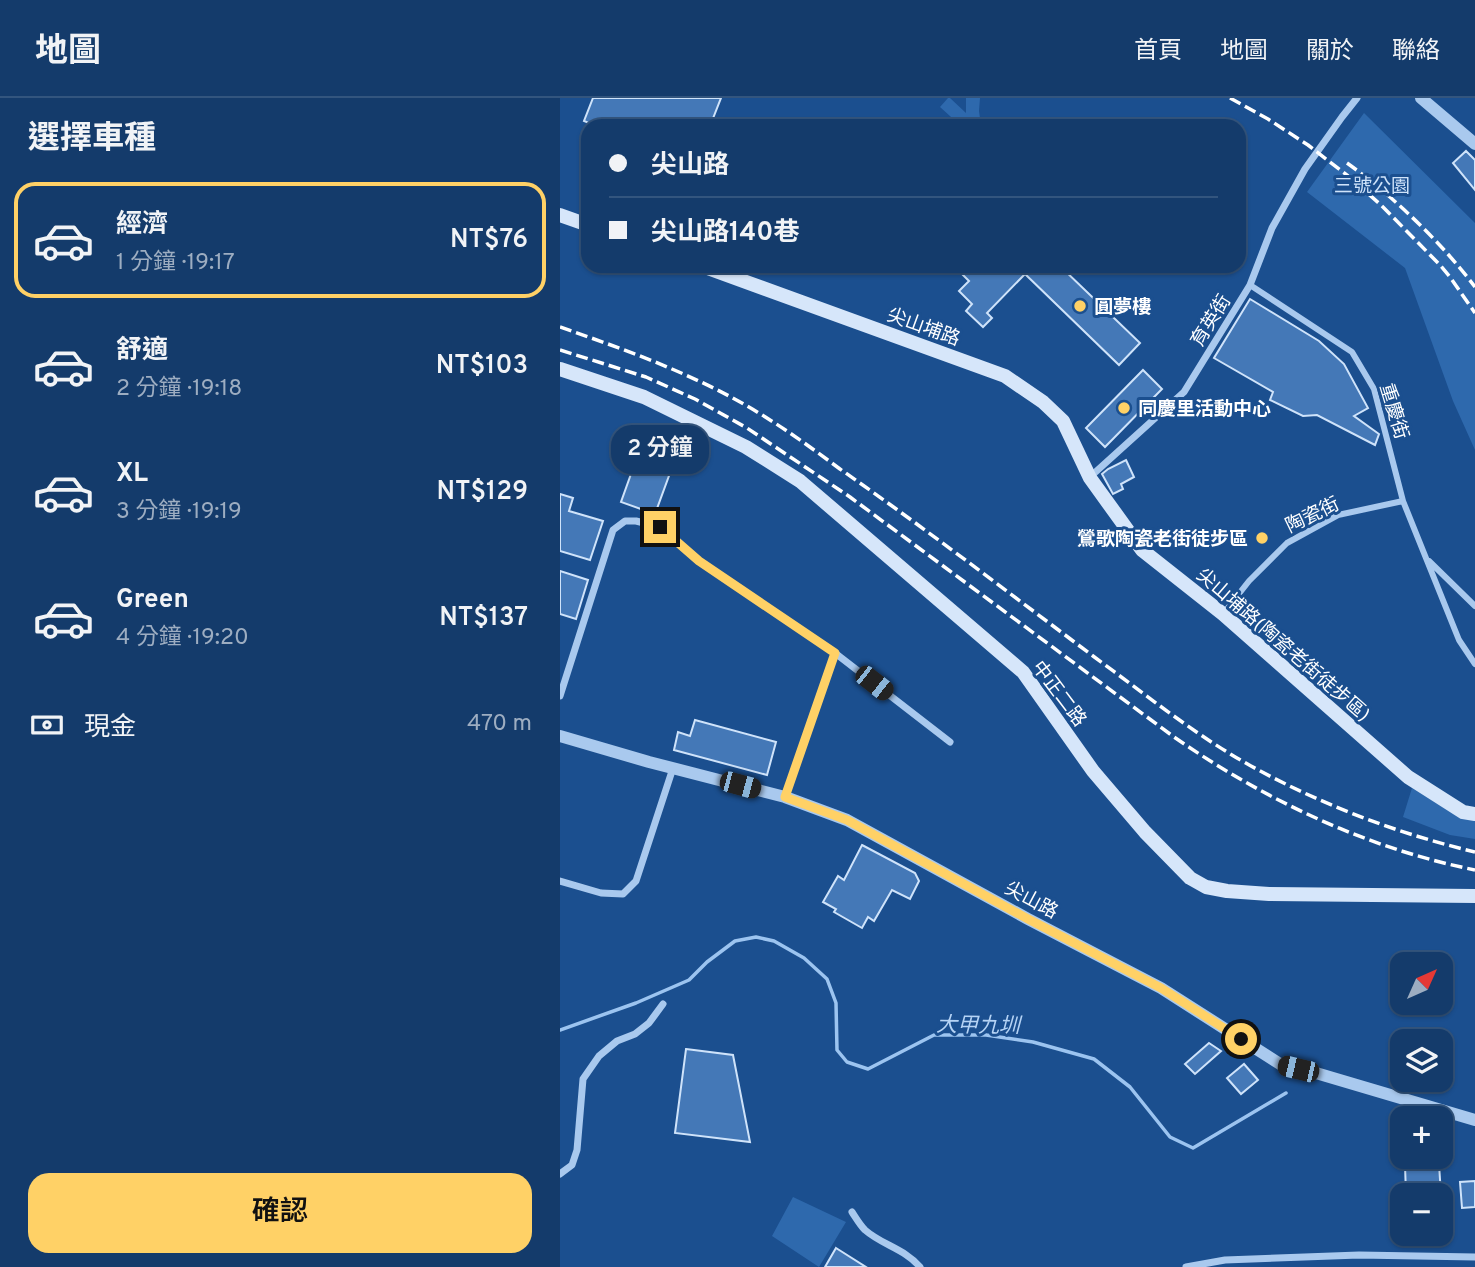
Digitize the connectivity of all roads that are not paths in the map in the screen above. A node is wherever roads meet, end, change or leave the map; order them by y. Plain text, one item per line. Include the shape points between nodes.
1 (1357, 98) edge
2 (1421, 98) edge
3 (1475, 144) edge
4 (560, 215) edge
5 (581, 222) edge
6 (721, 273) edge
7 (1250, 285) junction
8 (560, 369) edge
9 (1090, 478) junction
10 (1403, 501) junction
11 (1427, 559) junction
12 (1475, 606) edge
13 (1223, 614) junction
14 (835, 653) junction
15 (1475, 664) edge
16 (560, 696) edge
17 (560, 736) edge
18 (950, 742) dead end
19 (673, 768) junction
20 (785, 797) junction
21 (1475, 814) edge
22 (560, 881) edge
23 (1475, 896) edge
24 (663, 1004) dead end
25 (1475, 1120) edge
26 (560, 1174) edge
27 (852, 1212) dead end
28 (1475, 1257) edge
29 (920, 1267) edge
30 (1186, 1267) edge

1 - 7 street, 育英街 via 1305,169 1272,228
2 - 3 street
4 - 5 main road
6 - 9 main road, 尖山埔路 via 1004,376 1063,421
7 - 9 street, 育英街 via 1184,392
7 - 10 street, 重慶街 via 1352,352 1374,389
8 - 23 main road, 中正二路 via 657,403 746,447 800,481 1023,672 1093,771 1189,878 1206,887 1269,894
9 - 13 main road, 尖山埔路(陶瓷老街徒步區) via 1142,550
10 - 11 street, 重慶街
10 - 13 street, 陶瓷街 via 1338,515 1287,543
11 - 12 street, 重慶街
11 - 15 street, 重慶街 via 1459,640
13 - 21 main road, 尖山埔路(陶瓷老街徒步區) via 1408,777 1463,812
14 - 16 street via 699,561 660,527 625,521 613,530
14 - 18 street
14 - 20 street
17 - 19 street, 尖山路
19 - 20 street, 尖山路
19 - 22 street via 636,881 623,894
20 - 25 street, 尖山路 via 847,820 1161,988 1280,1064
24 - 26 street via 649,1023 599,1056 583,1079 577,1150 572,1165
27 - 29 street via 875,1238
28 - 30 street via 1359,1255 1224,1260

